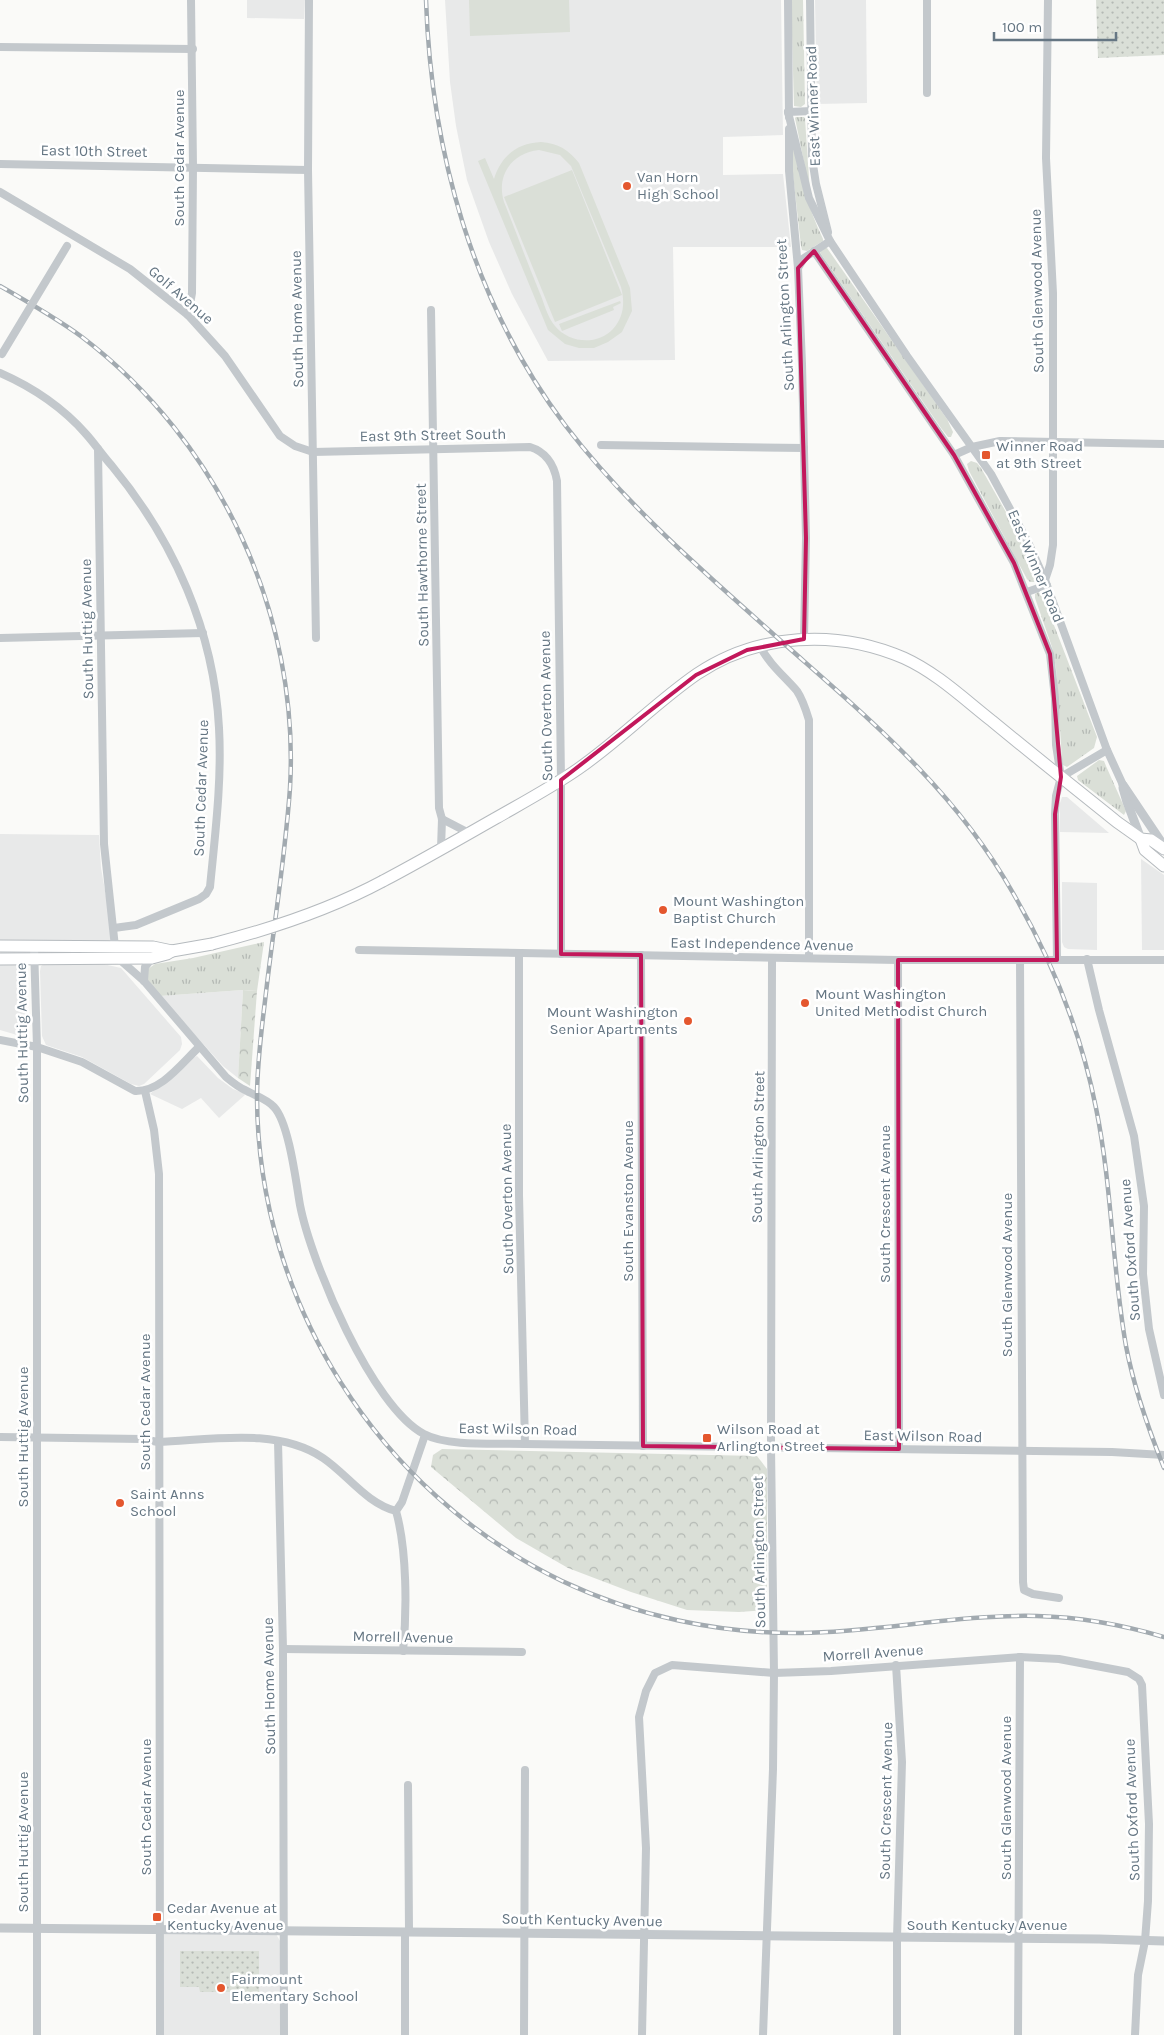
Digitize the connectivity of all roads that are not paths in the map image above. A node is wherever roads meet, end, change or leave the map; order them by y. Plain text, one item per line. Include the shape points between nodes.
1 (191, 0) edge
2 (310, 0) edge
3 (788, 0) edge
4 (810, 0) edge
5 (927, 0) edge
6 (1048, 0) edge
7 (0, 47) edge
8 (193, 49) junction
9 (927, 93) dead end
10 (812, 111) junction
11 (788, 112) junction
12 (0, 164) edge
13 (193, 166) junction
14 (308, 170) junction
15 (0, 192) edge
16 (73, 235) junction
17 (830, 241) junction
18 (814, 251) junction
19 (798, 268) junction
20 (431, 310) dead end
21 (188, 315) junction
22 (1, 356) edge
23 (0, 373) edge
24 (1052, 441) junction
25 (1164, 444) edge
26 (601, 445) dead end
27 (972, 446) junction
28 (434, 448) junction
29 (804, 448) junction
30 (98, 449) junction
31 (313, 452) junction
32 (954, 455) junction
33 (548, 459) joint
34 (1046, 582) junction
35 (1027, 592) junction
36 (204, 633) junction
37 (804, 633) junction
38 (101, 635) junction
39 (0, 638) edge
40 (316, 638) dead end
41 (760, 646) junction
42 (1107, 750) junction
43 (1061, 777) junction
44 (561, 780) junction
45 (1123, 785) junction
46 (442, 819) junction
47 (469, 833) junction
48 (1140, 839) junction
49 (1164, 848) edge
50 (442, 849) junction
51 (1164, 866) edge
52 (114, 928) junction
53 (0, 946) edge
54 (34, 946) junction
55 (115, 947) junction
56 (359, 950) dead end
57 (172, 951) junction
58 (519, 954) junction
59 (561, 954) junction
60 (641, 955) junction
61 (152, 958) junction
62 (772, 958) junction
63 (809, 958) junction
64 (0, 959) edge
65 (34, 959) junction
66 (119, 959) junction
67 (898, 960) junction
68 (1020, 960) junction
69 (1058, 960) junction
70 (1087, 960) junction
71 (1164, 960) edge
72 (144, 981) junction
73 (0, 1040) edge
74 (37, 1047) junction
75 (199, 1047) junction
76 (145, 1091) junction
77 (1164, 1395) edge
78 (425, 1435) junction
79 (0, 1437) edge
80 (37, 1437) junction
81 (278, 1441) junction
82 (158, 1442) junction
83 (525, 1444) junction
84 (643, 1446) junction
85 (771, 1447) junction
86 (899, 1449) junction
87 (1021, 1451) junction
88 (1164, 1455) edge
89 (396, 1511) junction
90 (1059, 1598) dead end
91 (283, 1649) junction
92 (403, 1651) junction
93 (522, 1652) dead end
94 (1020, 1657) junction
95 (896, 1665) junction
96 (774, 1673) junction
97 (1139, 1679) joint
98 (525, 1770) dead end
99 (408, 1785) dead end
100 (0, 1928) edge
101 (37, 1928) junction
102 (160, 1930) junction
103 (285, 1931) junction
104 (407, 1932) junction
105 (523, 1933) junction
106 (644, 1934) junction
107 (768, 1936) junction
108 (897, 1938) junction
109 (1020, 1939) junction
110 (1145, 1941) junction
111 (1164, 1941) edge
112 (37, 2035) edge
113 (160, 2035) edge
114 (284, 2035) edge
115 (405, 2035) edge
116 (524, 2035) edge
117 (642, 2035) edge
118 (763, 2035) edge
119 (897, 2035) edge
120 (1018, 2035) edge
121 (1135, 2035) edge

1 - 8 street, South Cedar Avenue
2 - 14 street, South Home Avenue
3 - 11 street, South Arlington Street
4 - 10 street, East Winner Road
5 - 9 street
6 - 24 street, South Glenwood Avenue via 1046,158 1053,293
7 - 8 street
8 - 13 street, South Cedar Avenue
10 - 11 street
10 - 17 street, East Winner Road via 812,158
11 - 17 street, East Winner Road via 809,198
11 - 19 street, South Arlington Street via 789,171
12 - 13 street, East 10th Street
13 - 14 street, East 10th Street
13 - 21 street, South Cedar Avenue via 192,293
14 - 31 street, South Home Avenue
15 - 16 street, Golf Avenue
16 - 21 street, Golf Avenue via 130,269
16 - 22 street, bridge
17 - 18 street
17 - 27 street, East Winner Road
18 - 19 street
18 - 32 street, East Winner Road
19 - 29 street, South Arlington Street
20 - 28 street, South Hawthorne Street
21 - 31 street, Golf Avenue via 225,356 280,436
23 - 30 street, South Cedar Avenue via 53,404
24 - 25 street
24 - 27 street via 1000,440
24 - 34 street, South Glenwood Avenue via 1052,545
26 - 29 street
27 - 32 street
27 - 34 street, East Winner Road via 1012,508
28 - 31 street, East 9th Street South
28 - 33 street, East 9th Street South via 530,447 540,450
28 - 46 street, South Hawthorne Street via 439,808
29 - 37 street, South Arlington Street
30 - 36 street, South Cedar Avenue via 131,489 163,538 185,582
30 - 38 street, South Huttig Avenue
31 - 40 street, South Home Avenue
32 - 35 street, East Winner Road
33 - 44 street, South Overton Avenue via 557,481
34 - 35 street
34 - 42 street, East Winner Road
35 - 43 street, East Winner Road via 1050,654
36 - 38 street
36 - 52 street, South Cedar Avenue via 215,683 219,729 217,814 210,887 199,899 136,925
37 - 41 main road
37 - 43 main road via 863,645 918,665
38 - 39 street
38 - 52 street, South Huttig Avenue via 104,844
41 - 44 main road via 721,660 696,675
41 - 63 street via 766,658 798,693 809,720
42 - 43 street
42 - 45 street, East Winner Road
43 - 48 main road
43 - 69 street via 1055,814
44 - 47 main road
44 - 59 street, South Overton Avenue
45 - 48 street, East Winner Road
45 - 49 street, East Winner Road
46 - 47 street
46 - 50 street, South Hawthorne Street
47 - 50 main road
48 - 49 main road via 1152,840
48 - 51 main road, East Winner Road via 1144,850
50 - 57 main road, bridge via 343,901 212,944
52 - 55 street
53 - 54 main road
54 - 55 main road
54 - 65 street, South Huttig Avenue
55 - 57 main road via 153,947
56 - 58 street, East Independence Avenue
57 - 61 main road
58 - 59 street, East Independence Avenue
58 - 83 street, South Overton Avenue
59 - 60 street, East Independence Avenue
60 - 62 street, East Independence Avenue
60 - 84 street, South Evanston Avenue
61 - 66 main road
61 - 72 street via 145,966
62 - 63 street, East Independence Avenue
62 - 85 street, South Arlington Street
63 - 67 street, East Independence Avenue
64 - 65 main road
65 - 66 main road
65 - 74 street, South Huttig Avenue
66 - 72 street, East Wilson Road
67 - 68 street, East Independence Avenue
67 - 86 street, South Crescent Avenue
68 - 69 street, East Independence Avenue
68 - 87 street, South Glenwood Avenue
69 - 70 street, East Independence Avenue
70 - 71 street, East Independence Avenue
70 - 77 street, South Oxford Avenue via 1134,1136 1144,1206 1143,1274 1149,1329
72 - 75 street, East Wilson Road
73 - 74 street
74 - 76 street via 82,1062 135,1091
74 - 80 street, South Huttig Avenue
75 - 76 street via 159,1084
75 - 78 street, East Wilson Road via 226,1077 274,1106 279,1114 303,1218 323,1279 341,1319 366,1366 397,1412 410,1426
76 - 82 street, South Cedar Avenue via 159,1174
78 - 83 street, East Wilson Road via 452,1441
78 - 89 street
79 - 80 street
80 - 82 street
80 - 101 street, South Huttig Avenue
81 - 82 street via 251,1438
81 - 89 street via 296,1444 323,1458 374,1501
81 - 91 street, South Home Avenue
82 - 102 street, South Cedar Avenue
83 - 84 street, East Wilson Road
84 - 85 street, East Wilson Road
85 - 86 street, East Wilson Road
85 - 96 street, South Arlington Street
86 - 87 street, East Wilson Road
87 - 88 street, East Wilson Road
87 - 90 street, South Glenwood Avenue via 1024,1590
89 - 92 street via 404,1574
91 - 92 street, Morrell Avenue
91 - 103 street, South Home Avenue
92 - 93 street, Morrell Avenue
94 - 95 street, Morrell Avenue
94 - 97 street, Morrell Avenue via 1107,1667 1128,1672
94 - 109 street, South Glenwood Avenue
95 - 96 street, Morrell Avenue
95 - 108 street, South Crescent Avenue via 902,1762
96 - 106 street, Morrell Avenue via 686,1665 668,1666 651,1678 639,1717 646,1848
96 - 107 street, South Arlington Street
97 - 110 street, South Oxford Avenue via 1142,1685 1149,1824
98 - 105 street
99 - 104 street
100 - 101 street, South Kentucky Avenue
101 - 102 street, South Kentucky Avenue
101 - 112 street, South Huttig Avenue
102 - 103 street, South Kentucky Avenue
102 - 113 street, South Cedar Avenue
103 - 104 street, South Kentucky Avenue
103 - 114 street, South Home Avenue
104 - 105 street, South Kentucky Avenue
104 - 115 street
105 - 106 street, South Kentucky Avenue
105 - 116 street
106 - 107 street, South Kentucky Avenue
106 - 117 street
107 - 108 street, South Kentucky Avenue
107 - 118 street, South Arlington Street
108 - 109 street, South Kentucky Avenue
108 - 119 street, South Crescent Avenue
109 - 110 street, South Kentucky Avenue
109 - 120 street, South Glenwood Avenue
110 - 111 street, South Kentucky Avenue
110 - 121 street, South Oxford Avenue via 1138,1976

